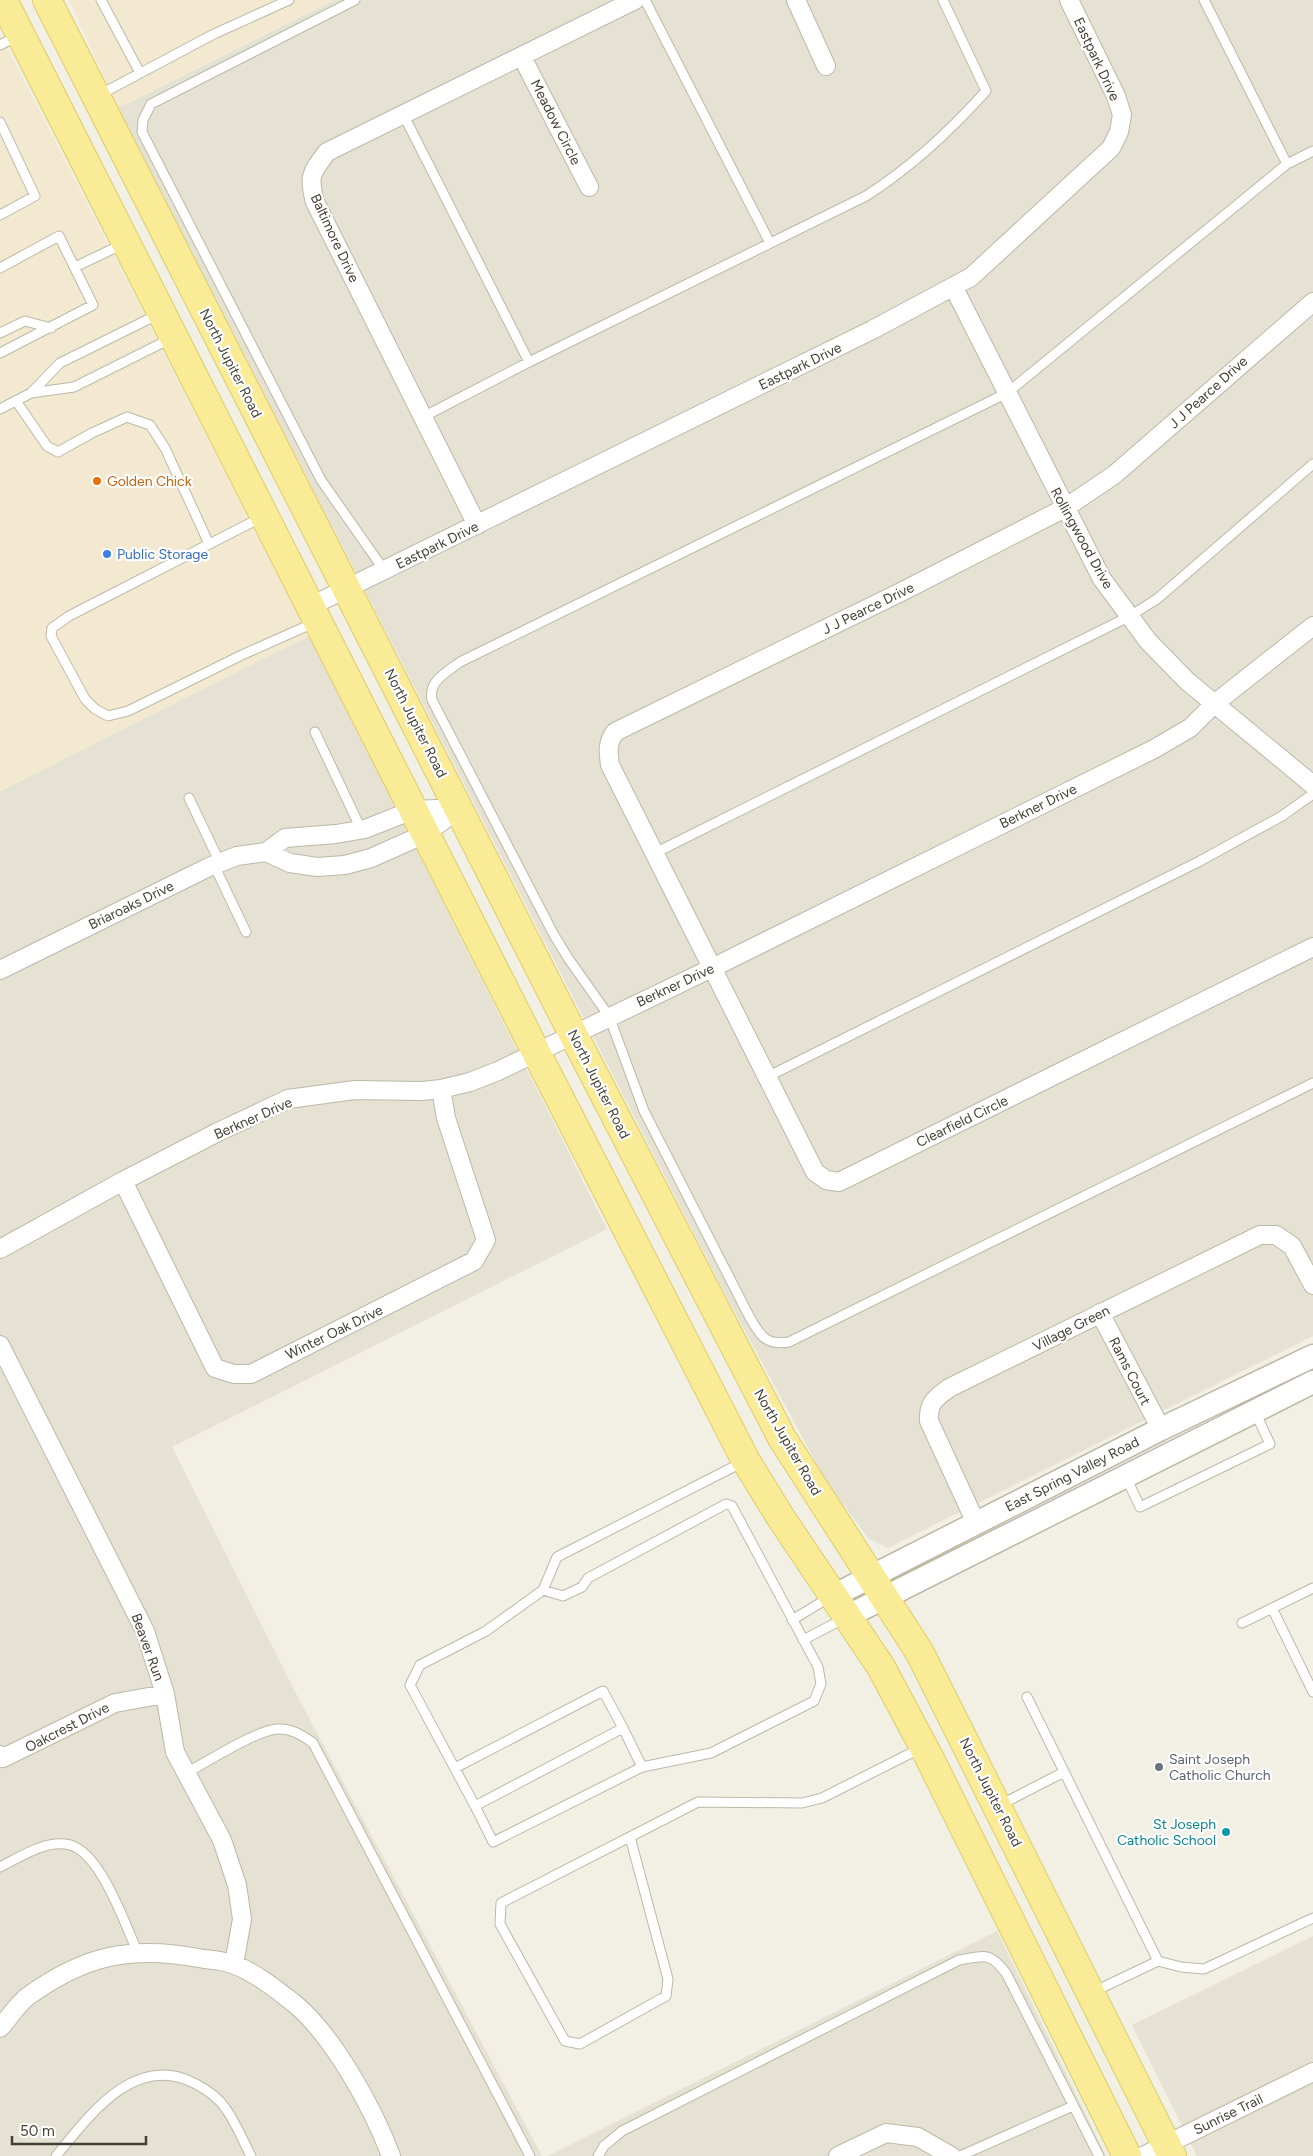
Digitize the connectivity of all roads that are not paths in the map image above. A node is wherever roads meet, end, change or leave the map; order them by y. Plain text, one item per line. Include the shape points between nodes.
1 (3, 0) edge
2 (47, 0) edge
3 (101, 0) edge
4 (289, 0) edge
5 (355, 0) edge
6 (635, 0) edge
7 (645, 0) edge
8 (796, 0) edge
9 (943, 0) edge
10 (1069, 0) edge
11 (1204, 0) edge
12 (10, 40) edge
13 (522, 57) junction
14 (826, 66) dead end
15 (140, 73) junction
16 (96, 97) junction
17 (404, 116) junction
18 (0, 122) edge
19 (1313, 151) edge
20 (1287, 164) junction
21 (589, 187) dead end
22 (0, 215) edge
23 (125, 243) junction
24 (770, 244) junction
25 (75, 267) junction
26 (0, 268) edge
27 (954, 288) junction
28 (1313, 302) edge
29 (204, 311) junction
30 (161, 313) junction
31 (51, 328) junction
32 (0, 333) edge
33 (174, 338) junction
34 (0, 353) edge
35 (529, 362) junction
36 (31, 393) junction
37 (1007, 393) junction
38 (16, 401) junction
39 (0, 409) edge
40 (423, 417) junction
41 (1313, 464) edge
42 (1065, 508) junction
43 (264, 516) junction
44 (477, 525) junction
45 (209, 544) junction
46 (384, 570) junction
47 (346, 589) junction
48 (314, 614) junction
49 (1130, 616) junction
50 (1313, 626) edge
51 (1214, 704) junction
52 (315, 732) dead end
53 (1313, 785) edge
54 (1313, 794) edge
55 (190, 798) dead end
56 (460, 808) junction
57 (413, 810) junction
58 (361, 829) junction
59 (425, 834) junction
60 (266, 852) junction
61 (655, 853) junction
62 (217, 864) junction
63 (246, 932) dead end
64 (1313, 947) edge
65 (712, 968) junction
66 (0, 970) edge
67 (610, 1016) junction
68 (573, 1034) junction
69 (536, 1054) junction
70 (767, 1077) junction
71 (1313, 1083) edge
72 (441, 1089) junction
73 (123, 1180) junction
74 (0, 1249) edge
75 (1313, 1284) edge
76 (1100, 1313) junction
77 (0, 1345) edge
78 (1313, 1356) edge
79 (1313, 1382) edge
80 (1255, 1412) junction
81 (1161, 1429) junction
82 (746, 1461) junction
83 (1126, 1477) junction
84 (976, 1523) junction
85 (877, 1586) junction
86 (1313, 1588) edge
87 (543, 1590) junction
88 (841, 1606) junction
89 (1272, 1608) junction
90 (792, 1620) junction
91 (1242, 1623) dead end
92 (804, 1640) junction
93 (1313, 1692) edge
94 (165, 1694) junction
95 (1027, 1697) dead end
96 (623, 1728) junction
97 (924, 1747) junction
98 (0, 1755) edge
99 (642, 1766) junction
100 (454, 1768) junction
101 (1064, 1772) junction
102 (186, 1773) junction
103 (475, 1806) junction
104 (998, 1806) junction
105 (962, 1823) junction
106 (630, 1837) junction
107 (0, 1867) edge
108 (1313, 1918) edge
109 (138, 1953) junction
110 (1158, 1961) junction
111 (234, 1964) junction
112 (1090, 1993) junction
113 (1055, 2011) junction
114 (0, 2028) edge
115 (1313, 2072) edge
116 (1073, 2106) junction
117 (1160, 2152) edge
118 (56, 2156) edge
119 (251, 2156) edge
120 (390, 2156) edge
121 (530, 2156) edge
122 (598, 2156) edge
123 (838, 2156) edge
124 (951, 2156) edge
125 (960, 2156) edge
126 (1098, 2156) edge
127 (1127, 2156) edge

1 - 12 main road
2 - 16 main road, North Jupiter Road
3 - 15 lane
4 - 15 lane
5 - 46 lane via 151,104 143,120 142,132 321,480
6 - 13 street, Baltimore Drive
7 - 24 lane
8 - 14 street
9 - 24 lane via 986,91 967,112 888,181 866,196
10 - 27 street, Eastpark Drive via 1116,96 1122,115 1119,132 1111,148 972,277
11 - 20 lane
12 - 23 main road
13 - 17 street, Baltimore Drive
13 - 21 street, Meadow Circle
15 - 16 lane
16 - 29 main road, North Jupiter Road
17 - 35 lane
17 - 40 street, Baltimore Drive via 327,152 315,167 310,183 315,202
18 - 22 lane via 35,196
19 - 20 lane
20 - 37 lane
23 - 25 lane
23 - 30 main road
24 - 35 lane
25 - 26 lane via 59,236
25 - 31 lane via 93,305
27 - 37 street, Rollingwood Drive
27 - 44 street, Eastpark Drive
28 - 42 street, J J Pearce Drive via 1114,475
29 - 30 main road
29 - 33 main road
29 - 47 main road, North Jupiter Road
30 - 33 main road
30 - 36 lane via 60,363
31 - 32 lane via 25,321
31 - 34 lane
33 - 36 lane via 74,387
33 - 43 main road
35 - 40 lane
36 - 38 lane
37 - 42 street, Rollingwood Drive
37 - 67 lane via 460,662 434,684 430,691 432,700 522,876 568,958
38 - 39 lane
38 - 45 lane via 47,446 58,452 127,417 150,425 165,448
40 - 44 street, Baltimore Drive
41 - 49 lane via 1157,599
42 - 49 street, Rollingwood Drive via 1102,579
42 - 61 street, J J Pearce Drive via 615,732 609,740 610,764
43 - 45 lane
43 - 48 main road
44 - 46 street, Eastpark Drive
45 - 48 lane via 69,616 52,628 51,636 84,699 96,709 108,716 128,711 244,654
46 - 47 street, Eastpark Drive
47 - 48 street, Eastpark Drive
47 - 56 main road, North Jupiter Road
48 - 57 main road
49 - 51 street, Rollingwood Drive via 1148,641
49 - 61 lane
50 - 51 street, Berkner Drive
51 - 53 street, Rollingwood Drive
51 - 65 street, Berkner Drive via 1190,728 1154,749
52 - 58 lane
54 - 70 lane via 1282,816 1200,861
55 - 62 lane
56 - 57 street, Briaroaks Drive
56 - 59 street
56 - 68 main road, North Jupiter Road
57 - 58 street, Briaroaks Drive
57 - 59 main road
58 - 60 street, Briaroaks Drive via 285,838
59 - 60 street via 371,858 346,865 318,867 290,863
59 - 69 main road
60 - 62 street, Briaroaks Drive via 236,856
61 - 65 street, J J Pearce Drive
62 - 63 lane
62 - 66 street, Briaroaks Drive
64 - 70 street, Clearfield Circle via 839,1182 826,1180 815,1172
65 - 67 street, Berkner Drive
65 - 70 street, Clearfield Circle
67 - 68 street, Berkner Drive
67 - 71 lane via 654,1132 749,1316 762,1337 775,1343 789,1342
68 - 69 street, Berkner Drive
68 - 85 main road, North Jupiter Road via 782,1438
69 - 72 street, Berkner Drive via 470,1082
69 - 82 main road
72 - 73 street, Berkner Drive via 356,1090 288,1099
72 - 73 street, Winter Oak Drive via 446,1118 486,1240 474,1261 251,1374 234,1374 215,1368
73 - 74 street, Berkner Drive
75 - 76 street, Village Green via 1292,1246 1276,1235 1260,1235
76 - 81 street, Rams Court
76 - 84 street, Village Green via 949,1388 935,1399 929,1409 930,1420
77 - 94 street, Beaver Run via 145,1631
78 - 81 street, East Spring Valley Road
79 - 80 street, East Spring Valley Road
80 - 83 street, East Spring Valley Road
80 - 83 lane via 1270,1444 1140,1507
81 - 84 street, East Spring Valley Road
82 - 87 lane via 557,1557
82 - 88 main road
83 - 85 street, East Spring Valley Road via 988,1547
84 - 85 street, East Spring Valley Road
85 - 88 street, East Spring Valley Road
85 - 104 main road, North Jupiter Road via 920,1653
86 - 89 lane
87 - 90 lane via 563,1596 582,1587 588,1578 726,1504 736,1511
87 - 100 lane via 486,1631 420,1665 410,1685
88 - 90 lane
88 - 92 lane
88 - 97 main road via 881,1667
89 - 91 lane
89 - 93 lane
90 - 92 lane
92 - 99 lane via 818,1667 821,1684 814,1701 711,1753
94 - 98 street, Oakcrest Drive via 115,1703 32,1745 3,1758
94 - 102 street, Beaver Run via 175,1752
95 - 101 lane
96 - 99 lane
96 - 100 lane via 604,1691
96 - 103 lane
97 - 105 main road
97 - 106 lane via 822,1798 802,1803 698,1802
99 - 103 lane via 493,1842
100 - 103 lane
101 - 104 lane
101 - 110 lane
102 - 111 street, Beaver Run via 222,1840 237,1885 242,1919
102 - 121 lane via 260,1734 277,1729 301,1734 313,1743
104 - 105 main road
104 - 112 main road, North Jupiter Road
105 - 113 main road
106 - 106 lane via 501,1903 500,1924 565,2041 580,2044 666,1996 668,1979
107 - 109 lane via 37,1848 66,1844 78,1848 102,1876
108 - 110 lane via 1204,1970
109 - 111 street via 177,1954
109 - 114 street via 113,1955 73,1969 26,1998
110 - 112 lane
111 - 120 street via 296,2005 333,2045 381,2130
112 - 113 main road
112 - 117 main road, North Jupiter Road
113 - 127 main road
115 - 117 street, Sunrise Trail
116 - 122 lane via 1006,1973 994,1959 984,1956 959,1960 622,2131 604,2146
116 - 125 lane
116 - 126 lane
118 - 119 lane via 102,2102 120,2089 165,2074 180,2076 214,2096 226,2108
123 - 124 street via 886,2133 918,2137

